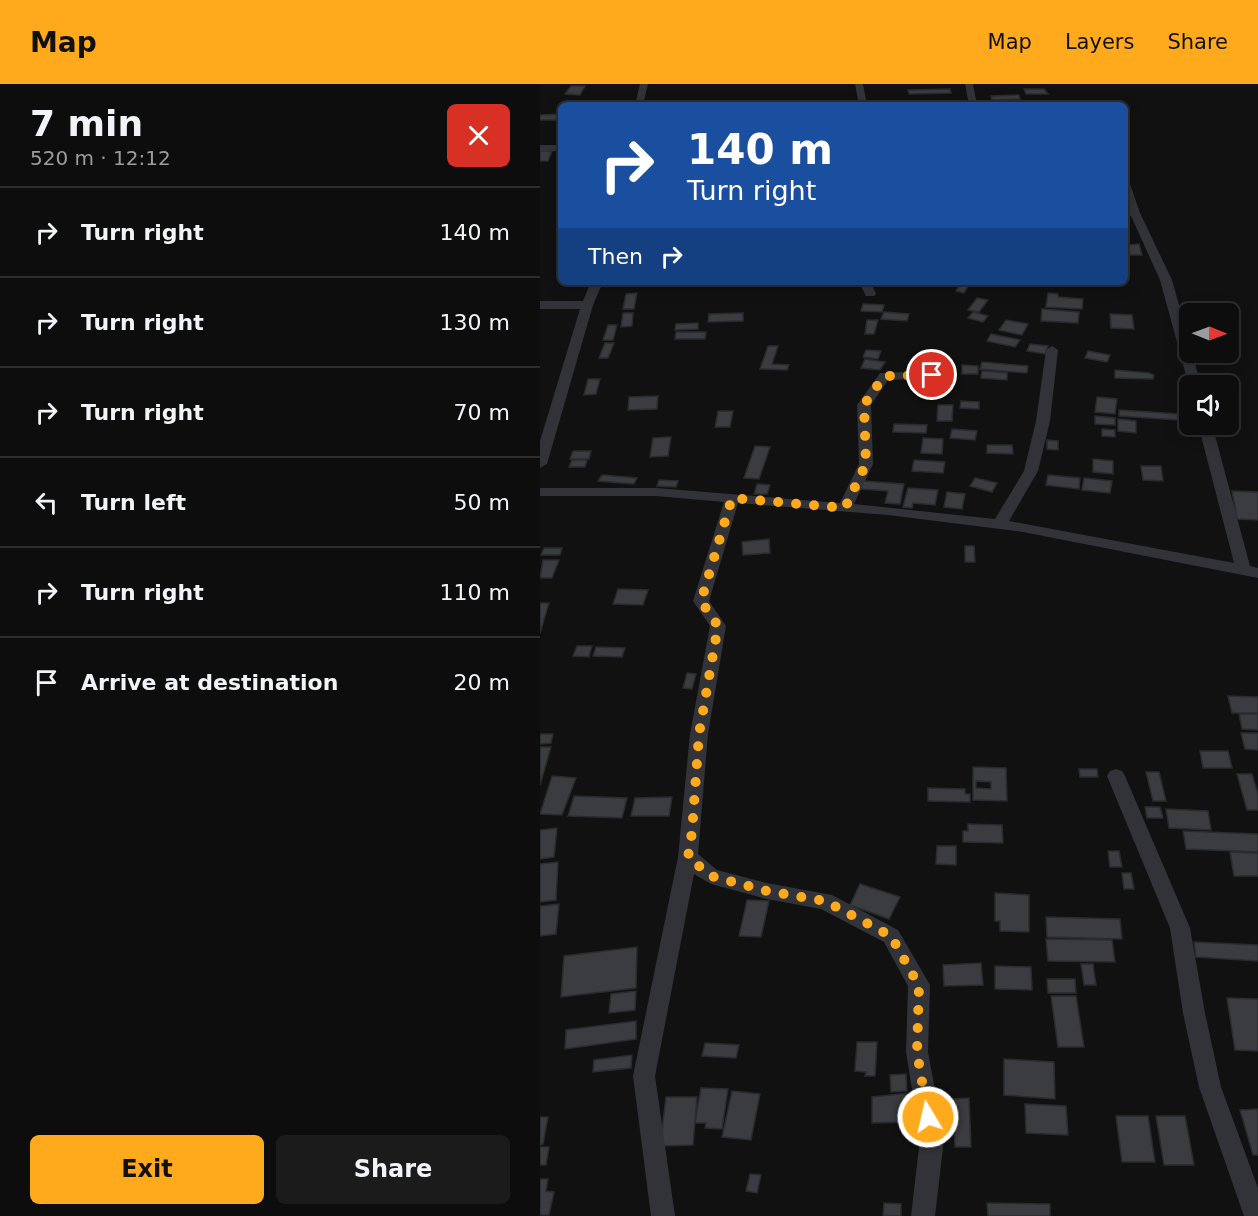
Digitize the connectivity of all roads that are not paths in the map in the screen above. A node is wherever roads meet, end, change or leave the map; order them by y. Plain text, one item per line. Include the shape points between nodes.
1 (644, 84) edge
2 (859, 84) edge
3 (969, 84) edge
4 (640, 102) edge
5 (862, 102) edge
6 (973, 102) edge
7 (540, 148) edge
8 (558, 148) edge
9 (1130, 213) edge
10 (596, 285) edge
11 (866, 285) edge
12 (870, 294) dead end
13 (540, 304) edge
14 (587, 305) junction
15 (1052, 350) dead end
16 (932, 375) dead end
17 (1192, 375) edge
18 (1208, 435) edge
19 (540, 464) edge
20 (540, 492) edge
21 (732, 498) junction
22 (845, 508) junction
23 (1000, 524) junction
24 (1251, 571) edge
25 (1116, 776) dead end
26 (688, 857) junction
27 (663, 1216) edge
28 (923, 1216) edge
29 (1256, 1216) edge

1 - 4 street
2 - 5 street
3 - 6 street
7 - 8 street
9 - 17 street via 1166,280
10 - 14 street
11 - 12 street
13 - 14 street
14 - 19 street
15 - 23 street via 1043,421 1031,471
16 - 22 street via 884,376 864,405 866,464
18 - 24 street
20 - 21 street via 656,492
21 - 22 street
21 - 26 street via 701,601 718,626 699,734
22 - 23 street
23 - 24 street
25 - 29 street via 1180,928 1210,1087
26 - 27 street via 644,1076
26 - 28 street via 711,876 825,901 891,936 919,986 917,1052 932,1139

